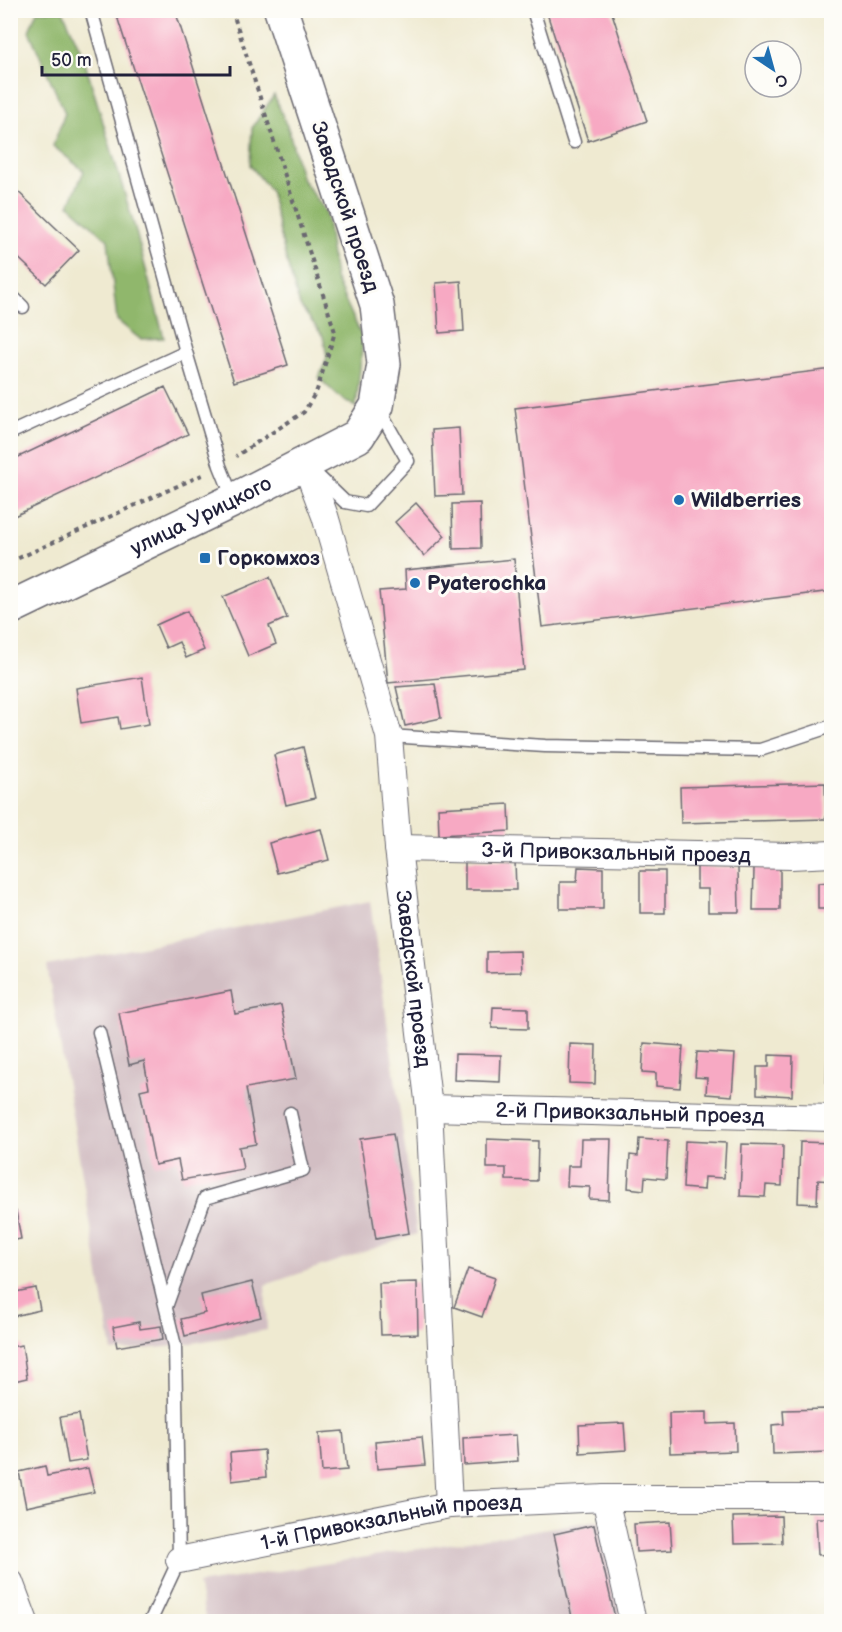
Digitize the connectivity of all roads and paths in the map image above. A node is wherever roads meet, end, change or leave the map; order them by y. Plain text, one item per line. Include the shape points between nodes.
1 (91, 10) edge
2 (232, 10) edge
3 (281, 10) edge
4 (532, 10) edge
5 (574, 142) dead end
6 (10, 294) edge
7 (23, 307) dead end
8 (186, 352) junction
9 (377, 406) junction
10 (10, 433) edge
11 (305, 464) junction
12 (220, 466) junction
13 (234, 500) junction
14 (10, 562) edge
15 (10, 608) edge
16 (831, 726) edge
17 (389, 736) junction
18 (398, 848) junction
19 (831, 854) edge
20 (99, 1032) dead end
21 (429, 1108) junction
22 (290, 1113) dead end
23 (831, 1118) edge
24 (166, 1308) junction
25 (605, 1498) junction
26 (831, 1498) edge
27 (448, 1504) junction
28 (179, 1560) junction
29 (10, 1582) edge
30 (25, 1622) edge
31 (150, 1622) edge
32 (633, 1622) edge

1 - 8 lane
2 - 12 path via 335,333 317,390 303,412
3 - 9 street, Заводской проезд via 377,305 384,364
4 - 5 lane
6 - 7 lane
8 - 10 lane
8 - 12 lane
9 - 11 street, улица Урицкого via 358,436
9 - 11 lane via 408,461 366,506 345,502
11 - 13 street, улица Урицкого
11 - 17 street, Заводской проезд via 325,516
12 - 13 lane
12 - 14 path
13 - 15 street, улица Урицкого
16 - 17 lane via 760,750 545,746
17 - 18 street, Заводской проезд
18 - 19 street, 3-й Привокзальный проезд
18 - 21 street, Заводской проезд
20 - 24 lane
21 - 23 street, 2-й Привокзальный проезд
21 - 27 street, Заводской проезд
22 - 24 lane via 303,1170 205,1198
24 - 28 lane via 175,1346
25 - 26 street, 1-й Привокзальный проезд
25 - 27 street, 1-й Привокзальный проезд
25 - 32 street
27 - 28 street, 1-й Привокзальный проезд
28 - 31 lane
29 - 30 street

